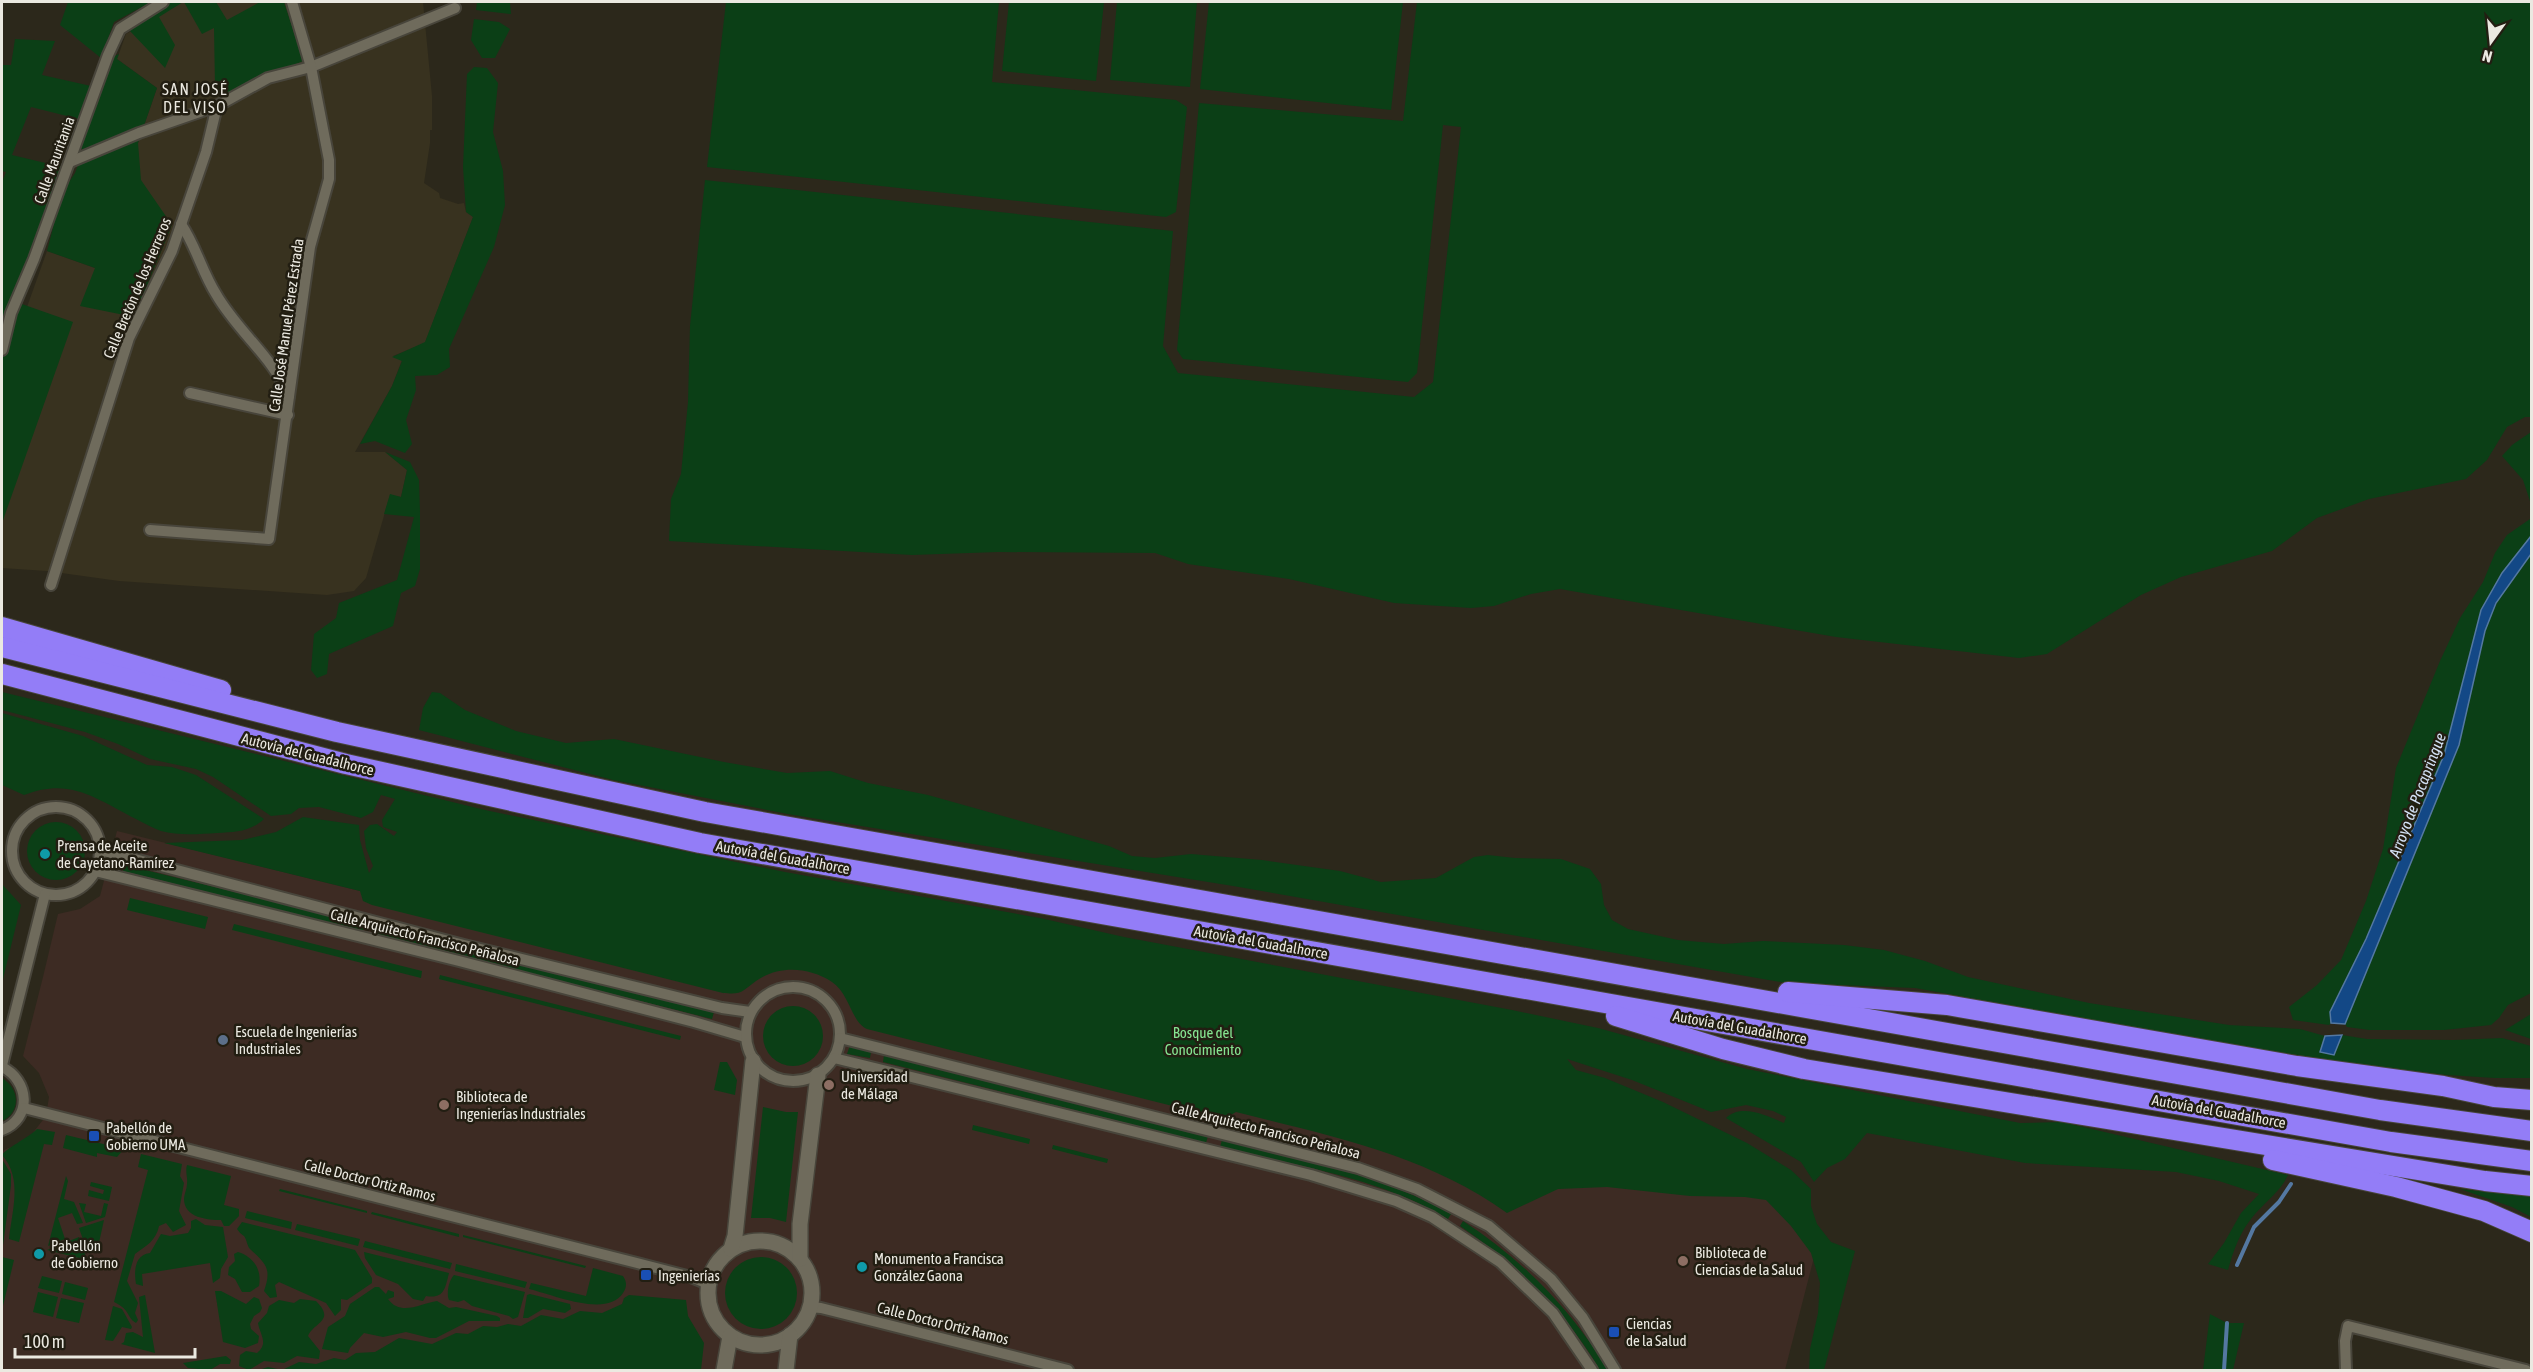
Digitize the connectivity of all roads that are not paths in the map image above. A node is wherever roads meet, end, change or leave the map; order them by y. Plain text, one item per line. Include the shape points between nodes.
1 (163, 2) edge
2 (292, 2) edge
3 (455, 8) dead end
4 (311, 67) junction
5 (217, 106) junction
6 (70, 162) junction
7 (181, 224) junction
8 (2, 350) edge
9 (190, 393) dead end
10 (289, 396) junction
11 (288, 415) junction
12 (150, 530) dead end
13 (51, 585) dead end
14 (2, 627) edge
15 (2, 647) edge
16 (2, 675) edge
17 (468, 761) junction
18 (100, 850) junction
19 (95, 870) junction
20 (45, 894) junction
21 (1396, 934) junction
22 (1554, 995) junction
23 (750, 1012) junction
24 (745, 1037) junction
25 (840, 1038) junction
26 (834, 1058) junction
27 (753, 1060) junction
28 (2, 1066) edge
29 (818, 1075) junction
30 (2443, 1086) junction
31 (2532, 1087) edge
32 (2532, 1100) edge
33 (24, 1108) junction
34 (2116, 1122) junction
35 (2, 1130) edge
36 (2532, 1131) edge
37 (2532, 1161) edge
38 (2532, 1186) edge
39 (2532, 1232) edge
40 (731, 1249) junction
41 (800, 1259) junction
42 (708, 1284) junction
43 (810, 1307) junction
44 (790, 1335) junction
45 (730, 1336) junction
46 (724, 1371) edge
47 (786, 1371) edge
48 (1068, 1371) edge
49 (1592, 1371) edge
50 (1615, 1371) edge
51 (2346, 1371) edge
52 (2526, 1371) edge

1 - 6 street, Calle Mauritania via 120,29
2 - 4 street, Calle José Manuel Pérez Estrada
3 - 4 street
4 - 5 street via 268,78
4 - 10 street, Calle José Manuel Pérez Estrada via 329,160 329,179 310,247
5 - 6 street
5 - 7 street, Calle Bretón de los Herreros
6 - 8 street, Calle Mauritania via 11,313
7 - 10 street via 192,239 216,295 281,377
7 - 13 street, Calle Bretón de los Herreros via 129,338
9 - 11 street
10 - 11 street, Calle José Manuel Pérez Estrada
11 - 12 street, Calle José Manuel Pérez Estrada via 269,539
14 - 17 highway
15 - 17 highway, Autovía del Guadalhorce
16 - 22 highway, Autovía del Guadalhorce via 346,764 700,843
17 - 21 highway, Autovía del Guadalhorce via 705,812
18 - 19 street
18 - 20 street via 90,823 65,807 36,811 24,819 15,832 12,861 28,886
18 - 23 street, Calle Arquitecto Francisco Peñalosa via 476,948
19 - 20 street via 79,889 67,894
19 - 24 street, Calle Arquitecto Francisco Peñalosa
20 - 28 street
21 - 30 highway via 1581,957 1796,993 1947,1005 2297,1066
21 - 36 highway, Autovía del Guadalhorce via 2380,1110
22 - 34 highway via 1723,1049 1804,1069
22 - 37 highway, Autovía del Guadalhorce via 2391,1142
23 - 24 street
23 - 25 street via 765,996 784,987 813,991 834,1010
24 - 27 street
25 - 26 street
25 - 50 street, Calle Arquitecto Francisco Peñalosa via 1358,1167 1417,1188 1489,1226 1551,1279 1583,1318
26 - 29 street
26 - 49 street via 1311,1175 1396,1201 1432,1217 1500,1263 1553,1313
27 - 29 street via 763,1071 790,1082
27 - 40 street
28 - 33 street via 23,1087
29 - 41 street via 800,1224
30 - 31 highway
30 - 32 highway
33 - 35 street via 18,1119
33 - 42 street, Calle Doctor Ortiz Ramos
34 - 38 highway via 2485,1182
34 - 39 highway via 2396,1187 2484,1211
40 - 41 street via 760,1240 775,1242
40 - 42 street via 712,1270
41 - 43 street via 811,1282
42 - 45 street via 712,1313
43 - 44 street via 803,1323
43 - 48 street, Calle Doctor Ortiz Ramos
44 - 45 street via 760,1345
44 - 47 street
45 - 46 street
51 - 52 street via 2348,1326

